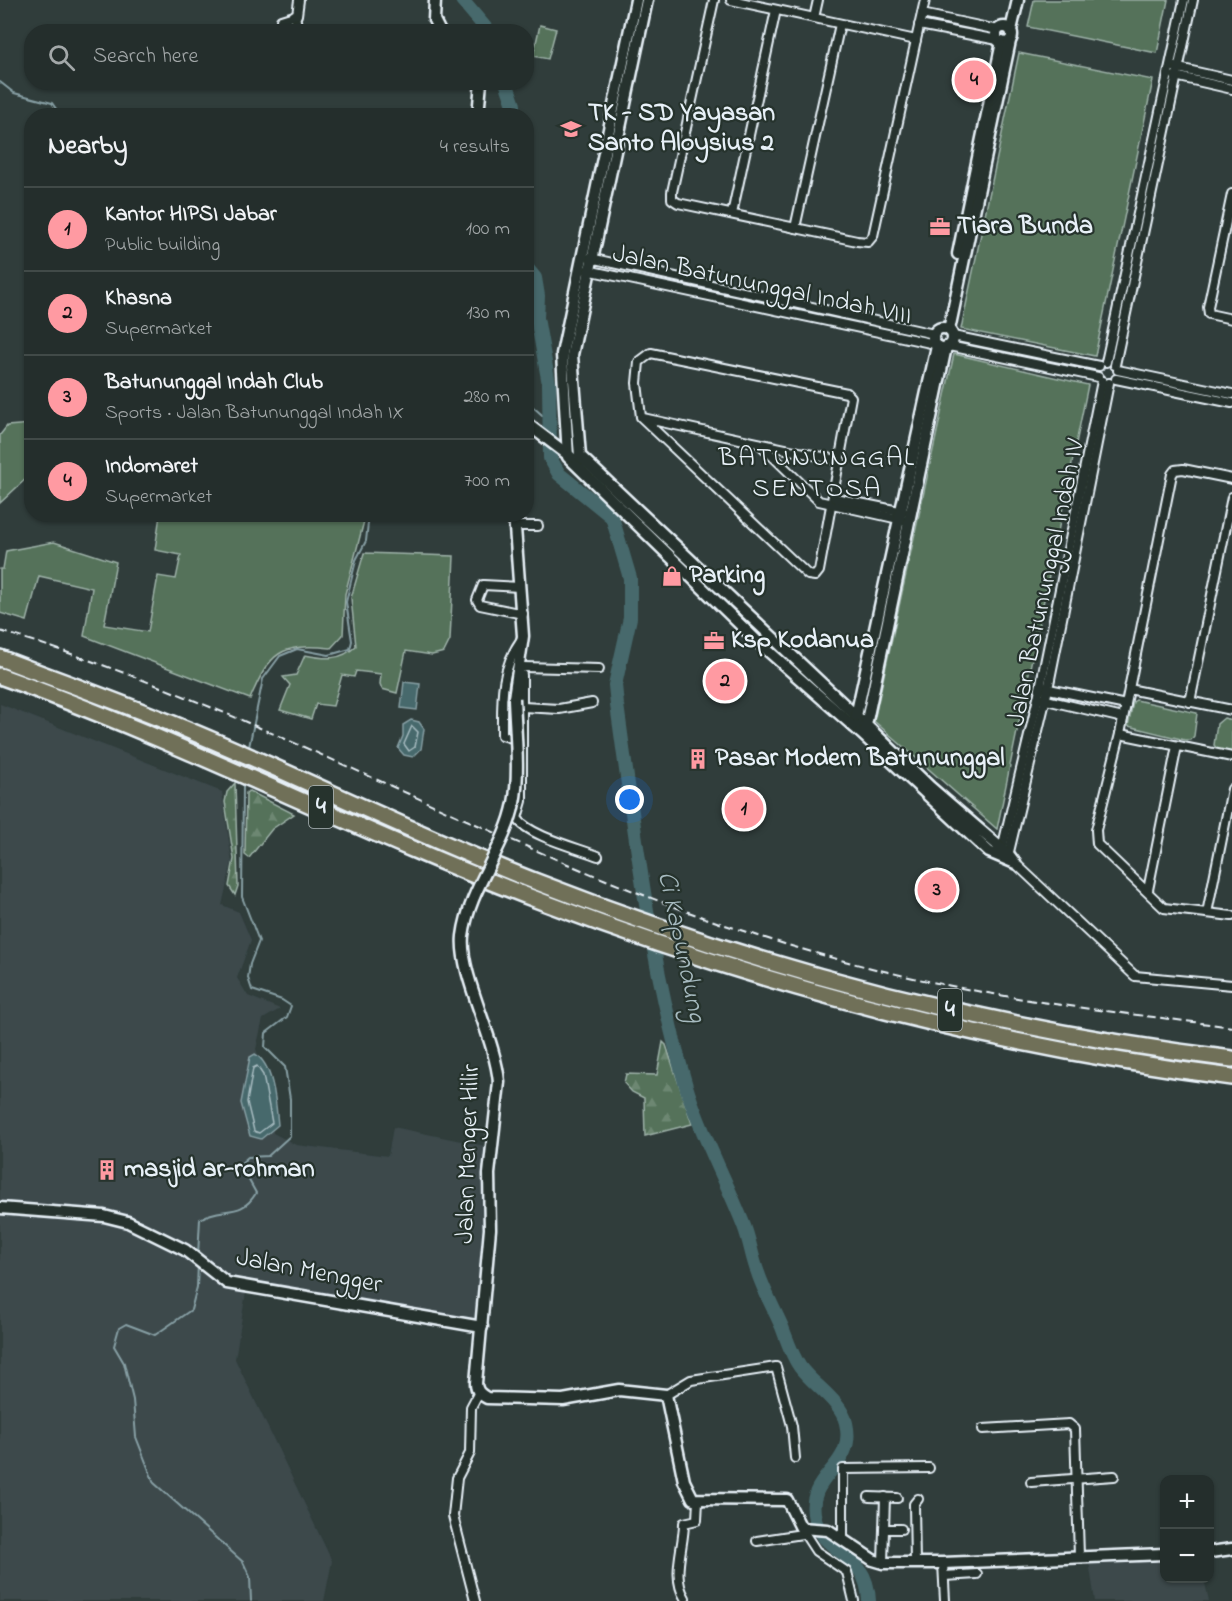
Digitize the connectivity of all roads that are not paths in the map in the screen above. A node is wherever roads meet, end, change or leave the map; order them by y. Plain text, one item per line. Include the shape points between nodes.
1 (299, 0) edge
2 (435, 0) edge
3 (636, 0) edge
4 (647, 0) edge
5 (714, 0) edge
6 (731, 0) edge
7 (818, 0) edge
8 (925, 0) edge
9 (1011, 0) edge
10 (1018, 0) edge
11 (1184, 0) edge
12 (1193, 0) edge
13 (776, 10) junction
14 (922, 14) junction
15 (296, 15) junction
16 (814, 18) junction
17 (282, 24) edge
18 (297, 24) edge
19 (436, 24) edge
20 (840, 24) junction
21 (919, 25) junction
22 (1004, 35) junction
23 (916, 40) junction
24 (1179, 68) junction
25 (1169, 70) junction
26 (1177, 77) junction
27 (1232, 80) edge
28 (1232, 89) edge
29 (480, 90) edge
30 (479, 108) edge
31 (1232, 194) edge
32 (1141, 199) junction
33 (1152, 202) junction
34 (732, 214) junction
35 (795, 228) junction
36 (588, 257) junction
37 (586, 270) junction
38 (1232, 319) edge
39 (943, 339) junction
40 (1102, 364) junction
41 (1117, 367) junction
42 (1106, 380) junction
43 (1232, 394) edge
44 (1232, 403) edge
45 (641, 417) junction
46 (534, 428) edge
47 (759, 443) junction
48 (564, 453) junction
49 (580, 456) junction
50 (841, 461) junction
51 (1232, 479) edge
52 (1232, 497) edge
53 (834, 501) junction
54 (905, 516) junction
55 (514, 522) edge
56 (522, 522) edge
57 (538, 526) dead end
58 (520, 587) junction
59 (523, 614) junction
60 (523, 641) junction
61 (0, 658) edge
62 (523, 667) junction
63 (599, 669) dead end
64 (0, 676) edge
65 (1044, 688) junction
66 (1129, 689) junction
67 (1042, 698) junction
68 (592, 702) dead end
69 (1190, 702) junction
70 (1126, 705) junction
71 (523, 707) junction
72 (1232, 710) edge
73 (1123, 718) junction
74 (859, 725) junction
75 (1120, 734) junction
76 (522, 741) junction
77 (1177, 746) junction
78 (1232, 757) edge
79 (1232, 789) edge
80 (598, 856) dead end
81 (1006, 857) junction
82 (1148, 890) junction
83 (1208, 913) junction
84 (1232, 916) edge
85 (1232, 985) edge
86 (1232, 1059) edge
87 (1148, 1067) junction
88 (1232, 1077) edge
89 (1232, 1087) edge
90 (0, 1208) edge
91 (482, 1327) junction
92 (479, 1392) junction
93 (666, 1395) junction
94 (983, 1429) dead end
95 (795, 1458) dead end
96 (929, 1468) dead end
97 (1114, 1476) dead end
98 (1078, 1479) junction
99 (1031, 1482) dead end
100 (869, 1497) dead end
101 (885, 1497) junction
102 (897, 1498) dead end
103 (918, 1499) dead end
104 (699, 1500) junction
105 (884, 1529) junction
106 (901, 1529) dead end
107 (803, 1530) junction
108 (843, 1537) junction
109 (757, 1541) dead end
110 (1232, 1549) edge
111 (1214, 1551) edge
112 (1160, 1554) edge
113 (1079, 1556) junction
114 (883, 1563) junction
115 (915, 1563) junction
116 (943, 1563) junction
117 (977, 1574) dead end
118 (944, 1576) junction
119 (685, 1598) dead end
120 (475, 1601) edge
121 (854, 1601) edge
122 (945, 1601) edge

1 - 15 street
2 - 19 street
3 - 36 street via 616,87
4 - 36 street
5 - 34 street via 672,199
6 - 13 street
7 - 16 street
8 - 14 street
9 - 22 street
10 - 22 street
11 - 25 street
12 - 24 street
13 - 16 street
13 - 34 street
14 - 21 street
14 - 22 street
15 - 17 street via 281,20
15 - 18 street
16 - 20 street
20 - 23 street
20 - 35 street
21 - 22 street
21 - 23 street
22 - 39 street
23 - 35 street via 873,236 868,242 857,241
24 - 25 street
24 - 26 street
24 - 27 street
25 - 26 street
25 - 32 street
26 - 28 street
26 - 33 street
29 - 30 street
31 - 38 street via 1208,307 1209,314
32 - 33 street
32 - 40 street
33 - 41 street
34 - 35 street
36 - 37 street
36 - 39 street, Jalan Batununggal Indah VIII
37 - 39 street, Jalan Batununggal Indah VIII
37 - 48 street via 562,354
37 - 49 street via 572,355
39 - 40 street, Jalan Batununggal Indah VIII
39 - 42 street, Jalan Batununggal Indah VIII
39 - 54 street
40 - 41 street, Jalan Batununggal Indah VIII
40 - 42 street
41 - 42 street
41 - 43 street
42 - 44 street, Jalan Batununggal Indah VIII
42 - 65 street, Jalan Batununggal Indah IV
45 - 47 street
45 - 50 street via 639,362 651,353 847,393 851,404
45 - 53 street via 808,575 819,571
46 - 48 street
47 - 50 street
47 - 53 street via 819,501
48 - 49 street
48 - 74 street via 758,642
49 - 74 street
50 - 53 street
51 - 66 street via 1183,469 1172,474
52 - 69 street
53 - 54 street
54 - 74 street
55 - 58 street, Jalan Menger Hilir
56 - 57 street
58 - 59 street, Jalan Menger Hilir
58 - 59 street via 483,585 477,600 480,605
59 - 60 street, Jalan Menger Hilir
60 - 62 street
60 - 76 street via 510,655 502,683 502,735
60 - 91 street, Jalan Menger Hilir, bridge via 514,698 514,804 472,903 463,937 468,968 495,1049 499,1082 489,1174 490,1229
61 - 86 highway, 4 via 193,732 537,882 675,931 807,973 934,1006 1051,1032
62 - 63 street
62 - 71 street
64 - 87 highway, 4 via 216,761 530,897 642,938 804,990 925,1021 1027,1046
65 - 67 street, Jalan Batununggal Indah IV
65 - 70 street
66 - 69 street
66 - 70 street
67 - 73 street
67 - 81 street, Jalan Batununggal Indah IV
68 - 71 street via 559,710
69 - 72 street
70 - 73 street
71 - 76 street
73 - 75 street
74 - 81 street
75 - 77 street
75 - 82 street via 1096,830 1097,844
76 - 80 street via 522,801 517,818 521,824
77 - 78 street
77 - 82 street
79 - 83 street
81 - 85 street via 1135,976
82 - 83 street via 1164,908
83 - 84 street
87 - 88 highway, 4
87 - 89 highway
90 - 91 street, Jalan Mengger via 115,1218 144,1228 198,1260 227,1283
91 - 92 street, Jalan Menger Hilir via 476,1383
92 - 93 street via 487,1398 563,1400 619,1390
92 - 120 street via 471,1407 470,1453 457,1478 453,1516
93 - 95 street via 691,1380 776,1367 792,1426
93 - 104 street via 684,1481 690,1496
94 - 98 street via 1073,1426
96 - 108 street via 843,1468
97 - 98 street
98 - 99 street
98 - 113 street
100 - 101 street
101 - 102 street
101 - 105 street
103 - 115 street via 914,1504
104 - 107 street via 785,1499
104 - 119 street via 697,1520 684,1523 679,1588
105 - 106 street
105 - 114 street
107 - 108 street via 828,1530
107 - 109 street
107 - 121 street via 816,1551 847,1572
108 - 114 street
110 - 111 street
112 - 113 street
113 - 116 street
114 - 115 street
115 - 116 street
116 - 118 street
117 - 118 street
118 - 122 street

